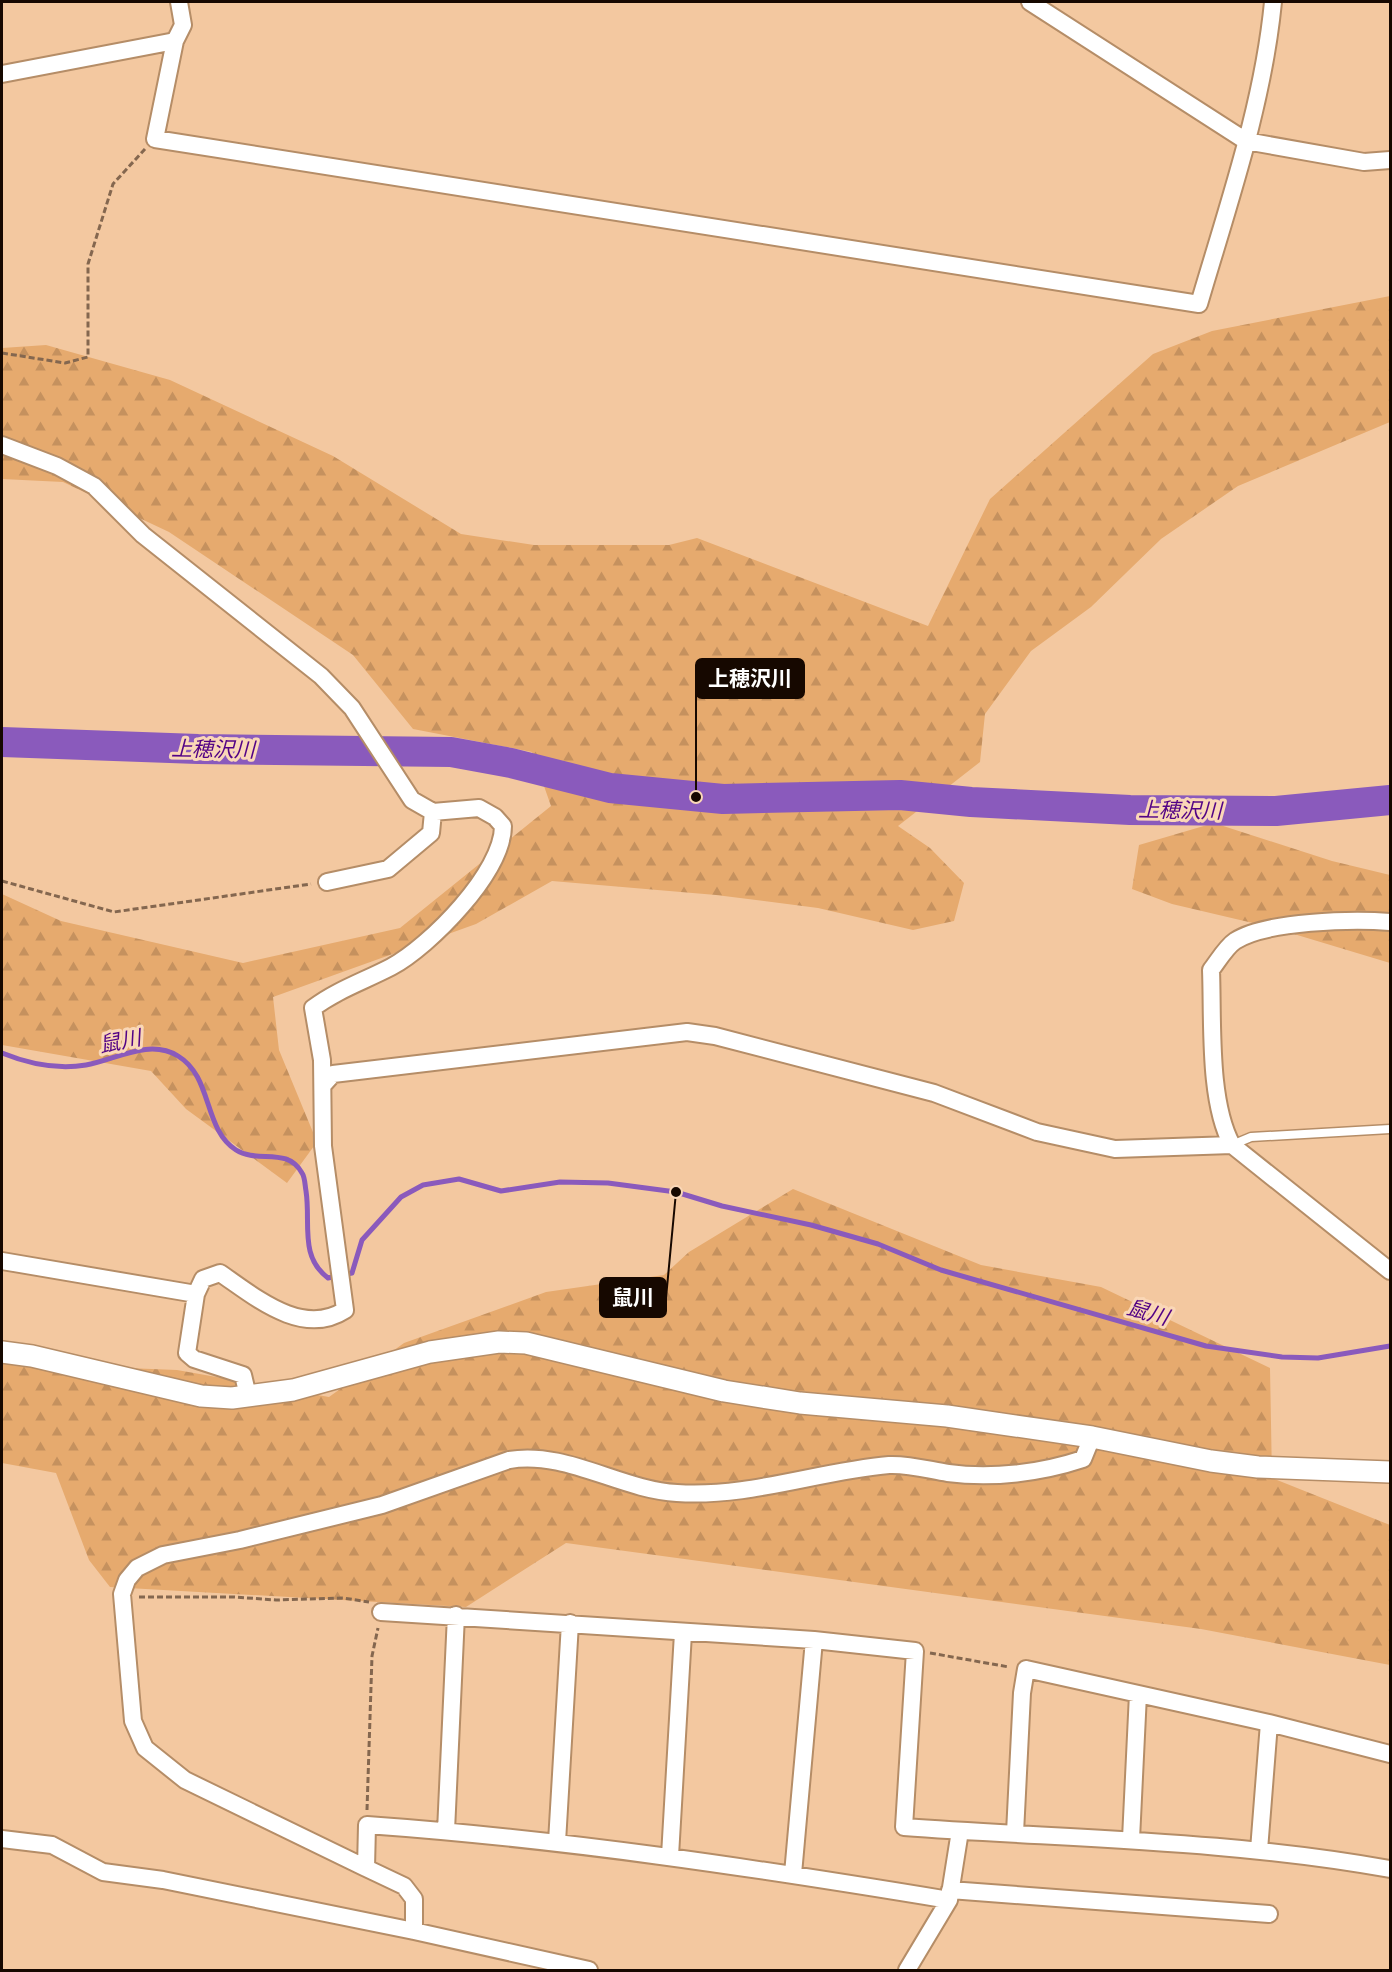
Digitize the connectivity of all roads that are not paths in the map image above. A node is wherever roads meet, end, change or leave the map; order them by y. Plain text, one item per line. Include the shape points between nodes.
1 (179, 2) edge
2 (1030, 2) edge
3 (1273, 2) edge
4 (175, 41) junction
5 (2, 74) edge
6 (1246, 141) junction
7 (1390, 160) edge
8 (2, 445) edge
9 (433, 812) junction
10 (327, 882) road end
11 (1390, 922) edge
12 (324, 1084) junction
13 (1390, 1129) edge
14 (1233, 1144) junction
15 (2, 1261) edge
16 (1390, 1271) edge
17 (195, 1294) junction
18 (2, 1352) edge
19 (248, 1396) junction
20 (1092, 1437) junction
21 (1390, 1472) edge
22 (381, 1612) road end
23 (456, 1616) junction
24 (570, 1623) junction
25 (683, 1632) junction
26 (814, 1640) junction
27 (1138, 1694) junction
28 (1269, 1723) junction
29 (1390, 1754) edge
30 (446, 1831) junction
31 (960, 1831) junction
32 (1015, 1833) junction
33 (2, 1839) edge
34 (1131, 1839) junction
35 (557, 1842) junction
36 (1259, 1850) junction
37 (670, 1856) junction
38 (366, 1868) junction
39 (1390, 1869) edge
40 (793, 1874) junction
41 (949, 1895) junction
42 (1269, 1914) dead end
43 (414, 1931) junction
44 (589, 1971) edge
45 (907, 1971) edge

1 - 4 street via 183,25
2 - 6 street
3 - 6 street via 1269,40
4 - 5 street
4 - 6 street via 155,139 1199,304
6 - 7 street via 1364,162
8 - 9 street via 57,466 94,486 143,536 321,676 352,708 412,800
9 - 10 street via 431,833 388,869
9 - 12 street via 479,808 495,817 503,826 503,840 495,861 455,913 423,945 392,966 332,993 313,1008
11 - 14 street via 1362,920 1270,928 1234,941 1211,969 1217,1092 1223,1127
12 - 14 street via 333,1074 687,1032 934,1093 1037,1132 1115,1149
12 - 17 street via 323,1146 345,1310 335,1317 304,1318 276,1311 220,1273 203,1279
13 - 14 lane via 1251,1137
14 - 16 street
15 - 17 street
17 - 19 street via 187,1353 194,1359 243,1375
18 - 19 street via 201,1396
19 - 20 street via 293,1390 430,1352 499,1342 526,1343 724,1391
20 - 21 street via 1258,1467
20 - 38 street via 1083,1459 1051,1470 985,1475 891,1465 724,1491 678,1494 642,1489 555,1462 522,1458 382,1505 164,1555 136,1568 122,1594 133,1721 146,1748 185,1779
22 - 23 street
23 - 24 street
23 - 30 street
24 - 25 street
24 - 35 street
25 - 26 street
25 - 37 street
26 - 31 street via 915,1651 904,1827
26 - 40 street
27 - 28 street
27 - 32 street via 1026,1670
27 - 34 street
28 - 29 street
28 - 36 street
30 - 35 street
30 - 38 street via 367,1825
31 - 32 street
31 - 41 street
32 - 34 street
33 - 43 street via 52,1845 104,1872 164,1880
34 - 36 street
35 - 37 street
36 - 39 street
37 - 40 street
38 - 43 street via 404,1886 414,1899
40 - 41 street
41 - 42 street
41 - 45 street
43 - 44 street

